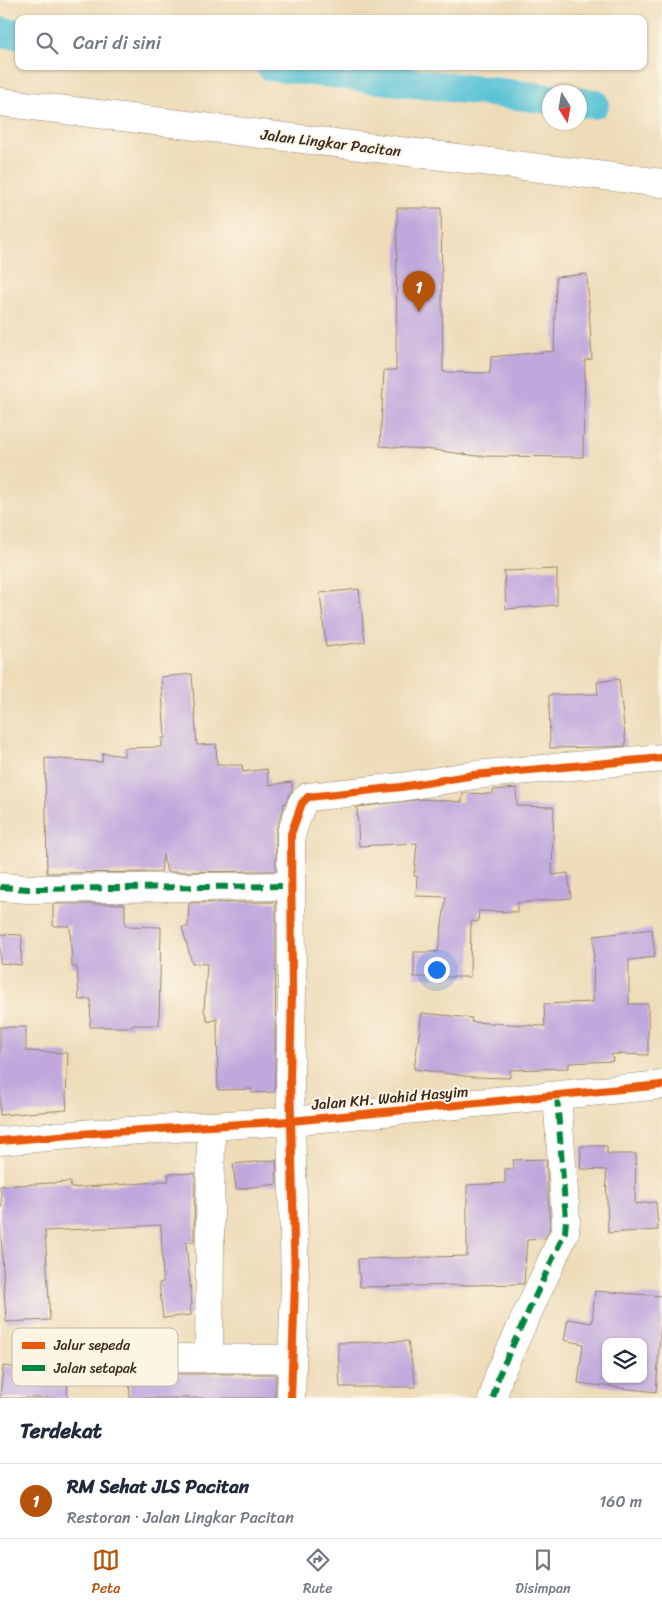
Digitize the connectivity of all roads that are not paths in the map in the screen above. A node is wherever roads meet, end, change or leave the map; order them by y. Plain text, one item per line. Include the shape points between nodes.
1 (0, 102) edge
2 (662, 183) edge
3 (662, 758) edge
4 (291, 886) junction
5 (0, 887) edge
6 (662, 1085) edge
7 (557, 1096) junction
8 (291, 1121) junction
9 (211, 1126) junction
10 (0, 1141) edge
11 (178, 1359) edge
12 (209, 1359) junction
13 (292, 1359) junction
14 (291, 1398) edge
15 (493, 1398) edge

1 - 2 main road, Jalan Lingkar Pacitan
3 - 4 main road via 474,775 308,797 302,802 291,834
4 - 5 main road
4 - 8 main road
6 - 7 main road, Jalan KH. Wahid Hasyim
7 - 8 main road, Jalan KH. Wahid Hasyim
7 - 15 main road via 565,1232 500,1375
8 - 9 main road, Jalan KH. Wahid Hasyim
8 - 13 main road via 295,1283
9 - 10 main road, Jalan KH. Wahid Hasyim
9 - 12 main road
11 - 12 main road
12 - 13 main road
13 - 14 main road

